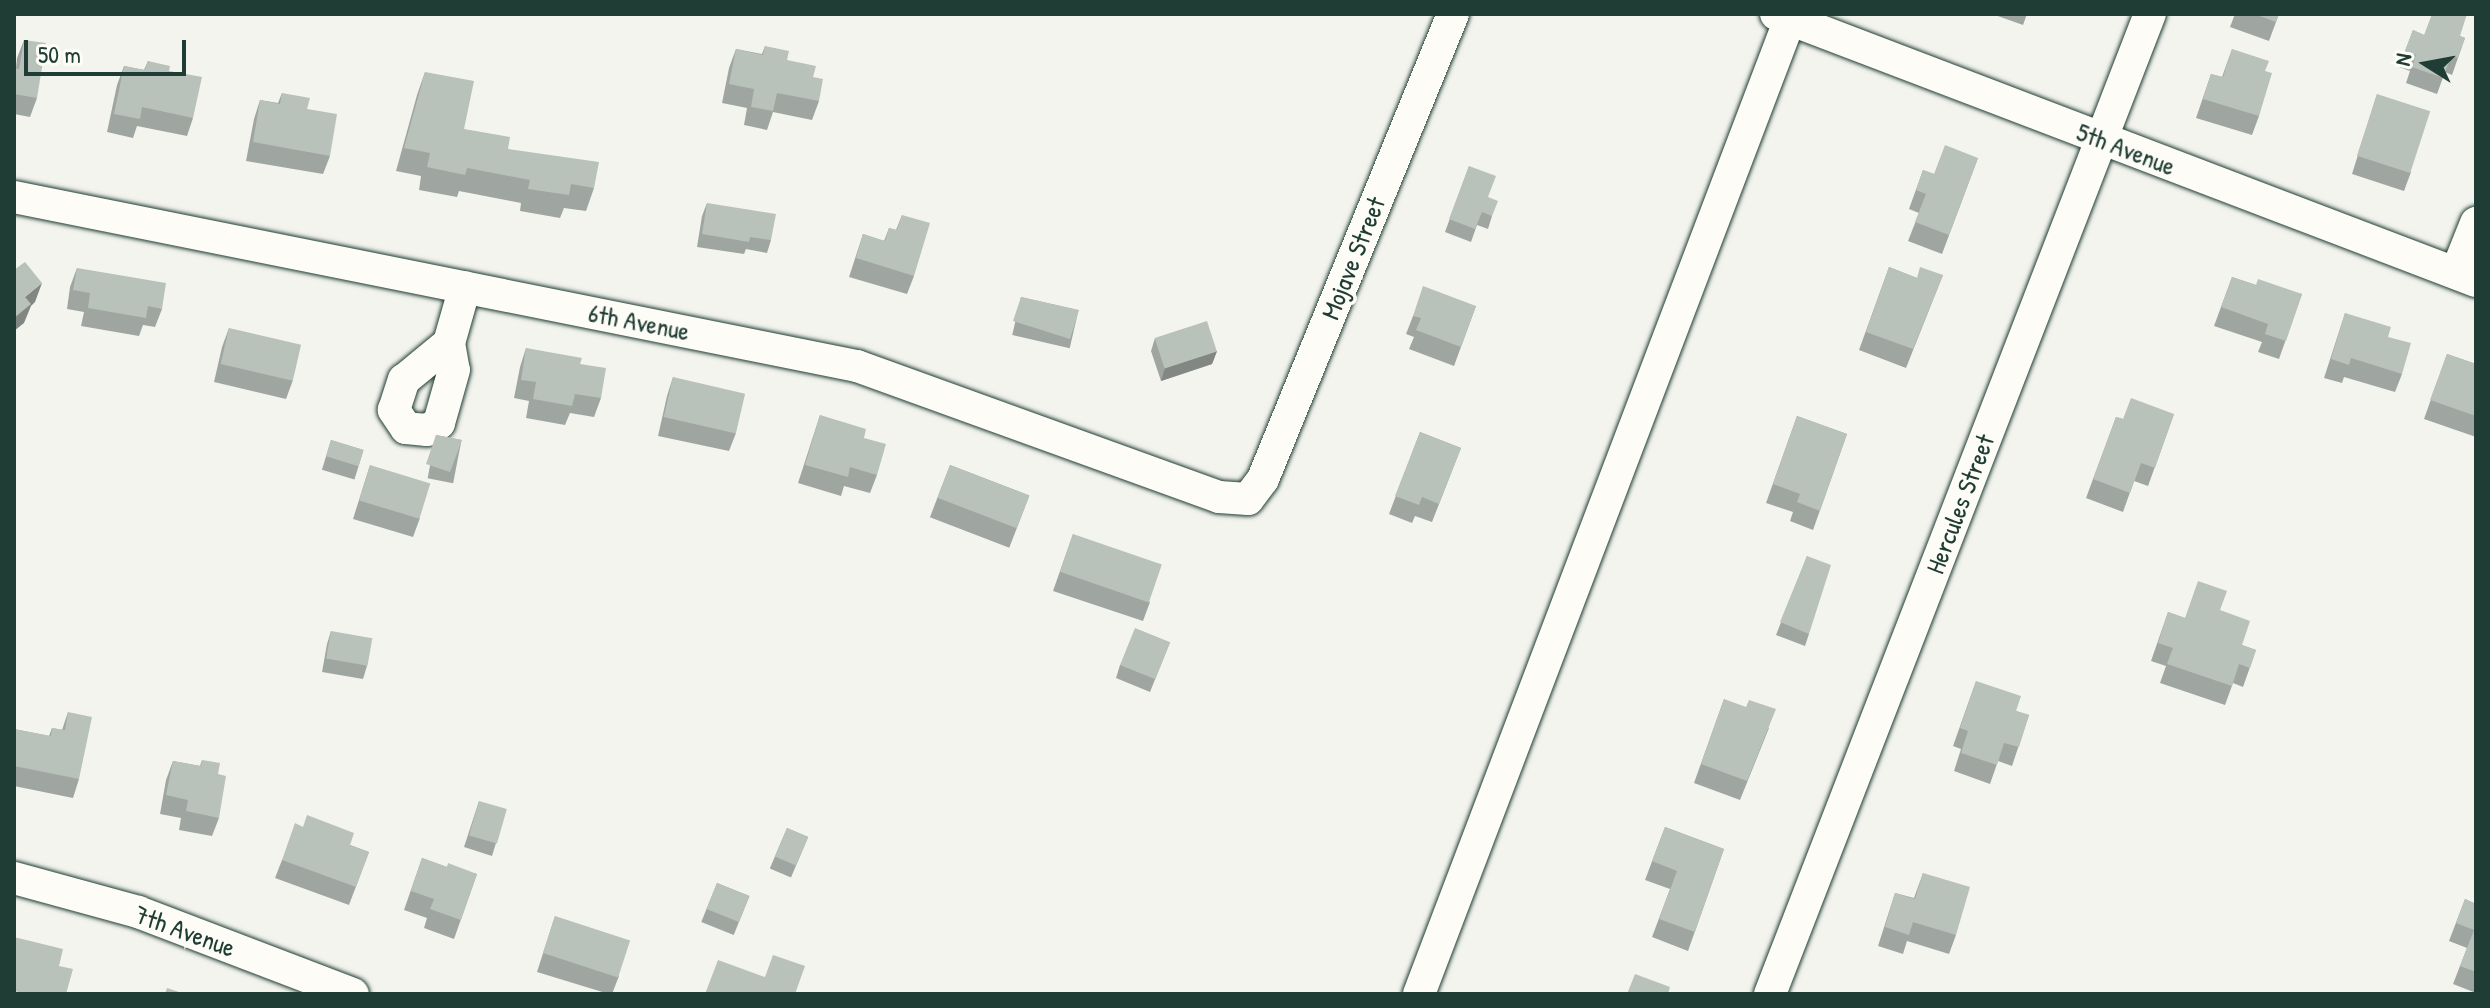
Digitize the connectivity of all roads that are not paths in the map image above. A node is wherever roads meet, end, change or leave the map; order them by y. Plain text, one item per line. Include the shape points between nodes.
1 (1453, 14) edge
2 (2150, 14) edge
3 (1783, 17) edge
4 (2102, 140) junction
5 (14, 197) edge
6 (2476, 223) edge
7 (2466, 277) edge
8 (465, 287) junction
9 (449, 343) dead end
10 (1248, 499) joint
11 (14, 878) edge
12 (353, 994) edge
13 (1419, 994) edge
14 (1770, 994) edge

1 - 10 street, Mojave Street via 1263,479
2 - 4 street, Hercules Street
3 - 4 street, 5th Avenue
3 - 13 street
4 - 7 street, 5th Avenue
4 - 14 street, Hercules Street
5 - 8 street, 6th Avenue
6 - 7 street
8 - 9 street
8 - 10 street, 6th Avenue via 857,366 1219,497
11 - 12 street, 7th Avenue via 138,912

